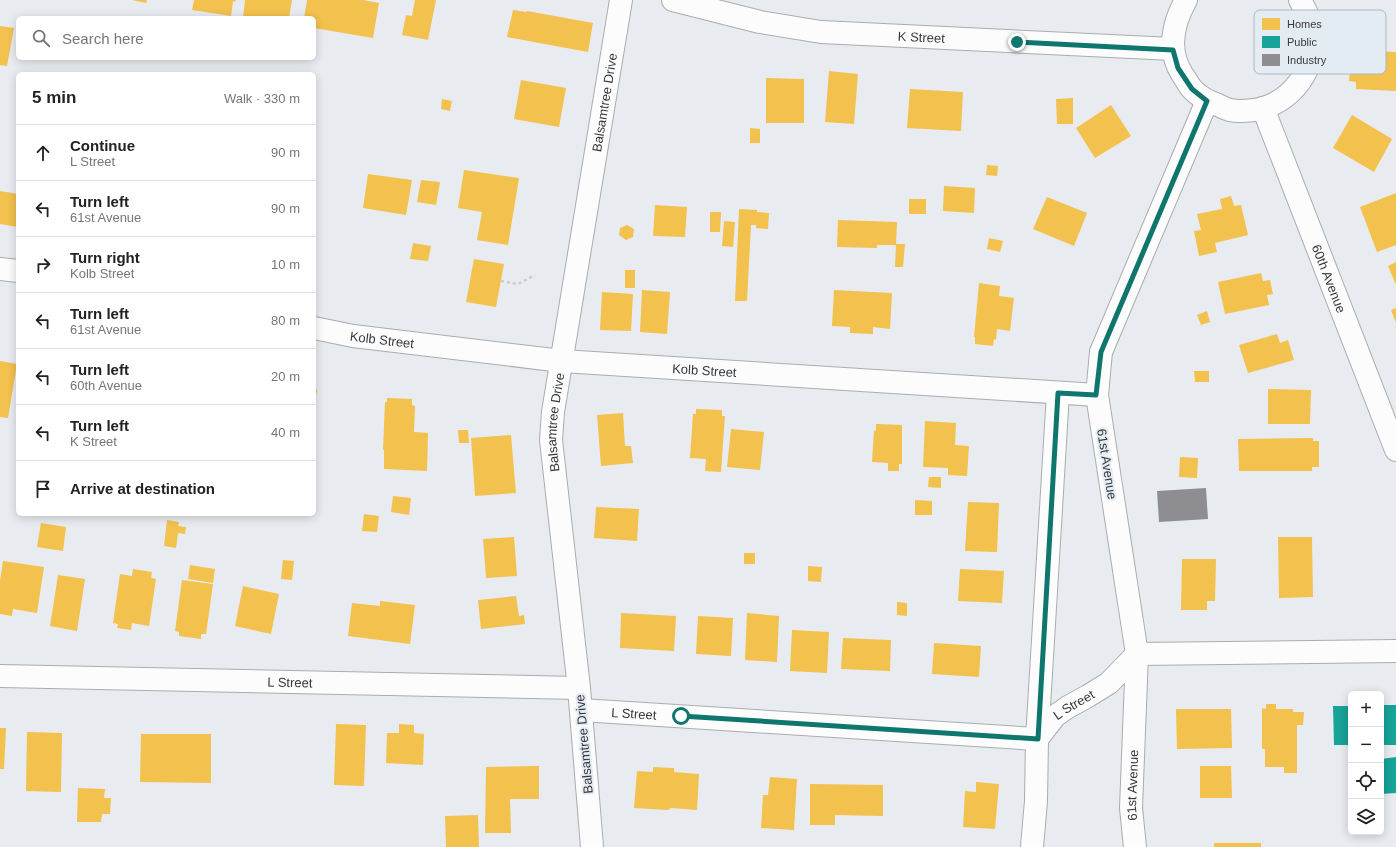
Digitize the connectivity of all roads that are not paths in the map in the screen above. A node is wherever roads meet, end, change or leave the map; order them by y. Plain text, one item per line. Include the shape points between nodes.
1 (621, 0) edge
2 (673, 0) edge
3 (1186, 0) edge
4 (1300, 0) edge
5 (1305, 10) edge
6 (1173, 50) junction
7 (1305, 74) edge
8 (1207, 101) junction
9 (1263, 108) junction
10 (0, 269) edge
11 (16, 272) edge
12 (316, 328) edge
13 (562, 361) junction
14 (1058, 393) junction
15 (1096, 395) junction
16 (1396, 450) edge
17 (1396, 651) edge
18 (1137, 654) junction
19 (0, 676) edge
20 (579, 688) junction
21 (581, 710) junction
22 (1038, 739) junction
23 (592, 847) edge
24 (1032, 847) edge
25 (1135, 847) edge

1 - 13 street, Balsamtree Drive
2 - 6 street, K Street via 760,22 821,32
3 - 6 street via 1173,33
4 - 5 street
6 - 8 street via 1178,68 1188,84
7 - 9 street via 1295,89 1276,103
8 - 9 street via 1230,110
8 - 15 street, 61st Avenue via 1101,352
9 - 16 street, 60th Avenue
10 - 11 street
12 - 13 street, Kolb Street via 352,336
13 - 14 street, Kolb Street
13 - 20 street, Balsamtree Drive via 551,440
14 - 15 street, Kolb Street
14 - 22 street
15 - 18 street, 61st Avenue
17 - 18 street
18 - 22 street, L Street via 1109,683 1055,716
18 - 25 street, 61st Avenue via 1131,808
19 - 20 street, L Street
20 - 21 street, Balsamtree Drive
21 - 22 street, L Street
21 - 23 street, Balsamtree Drive
22 - 24 street

